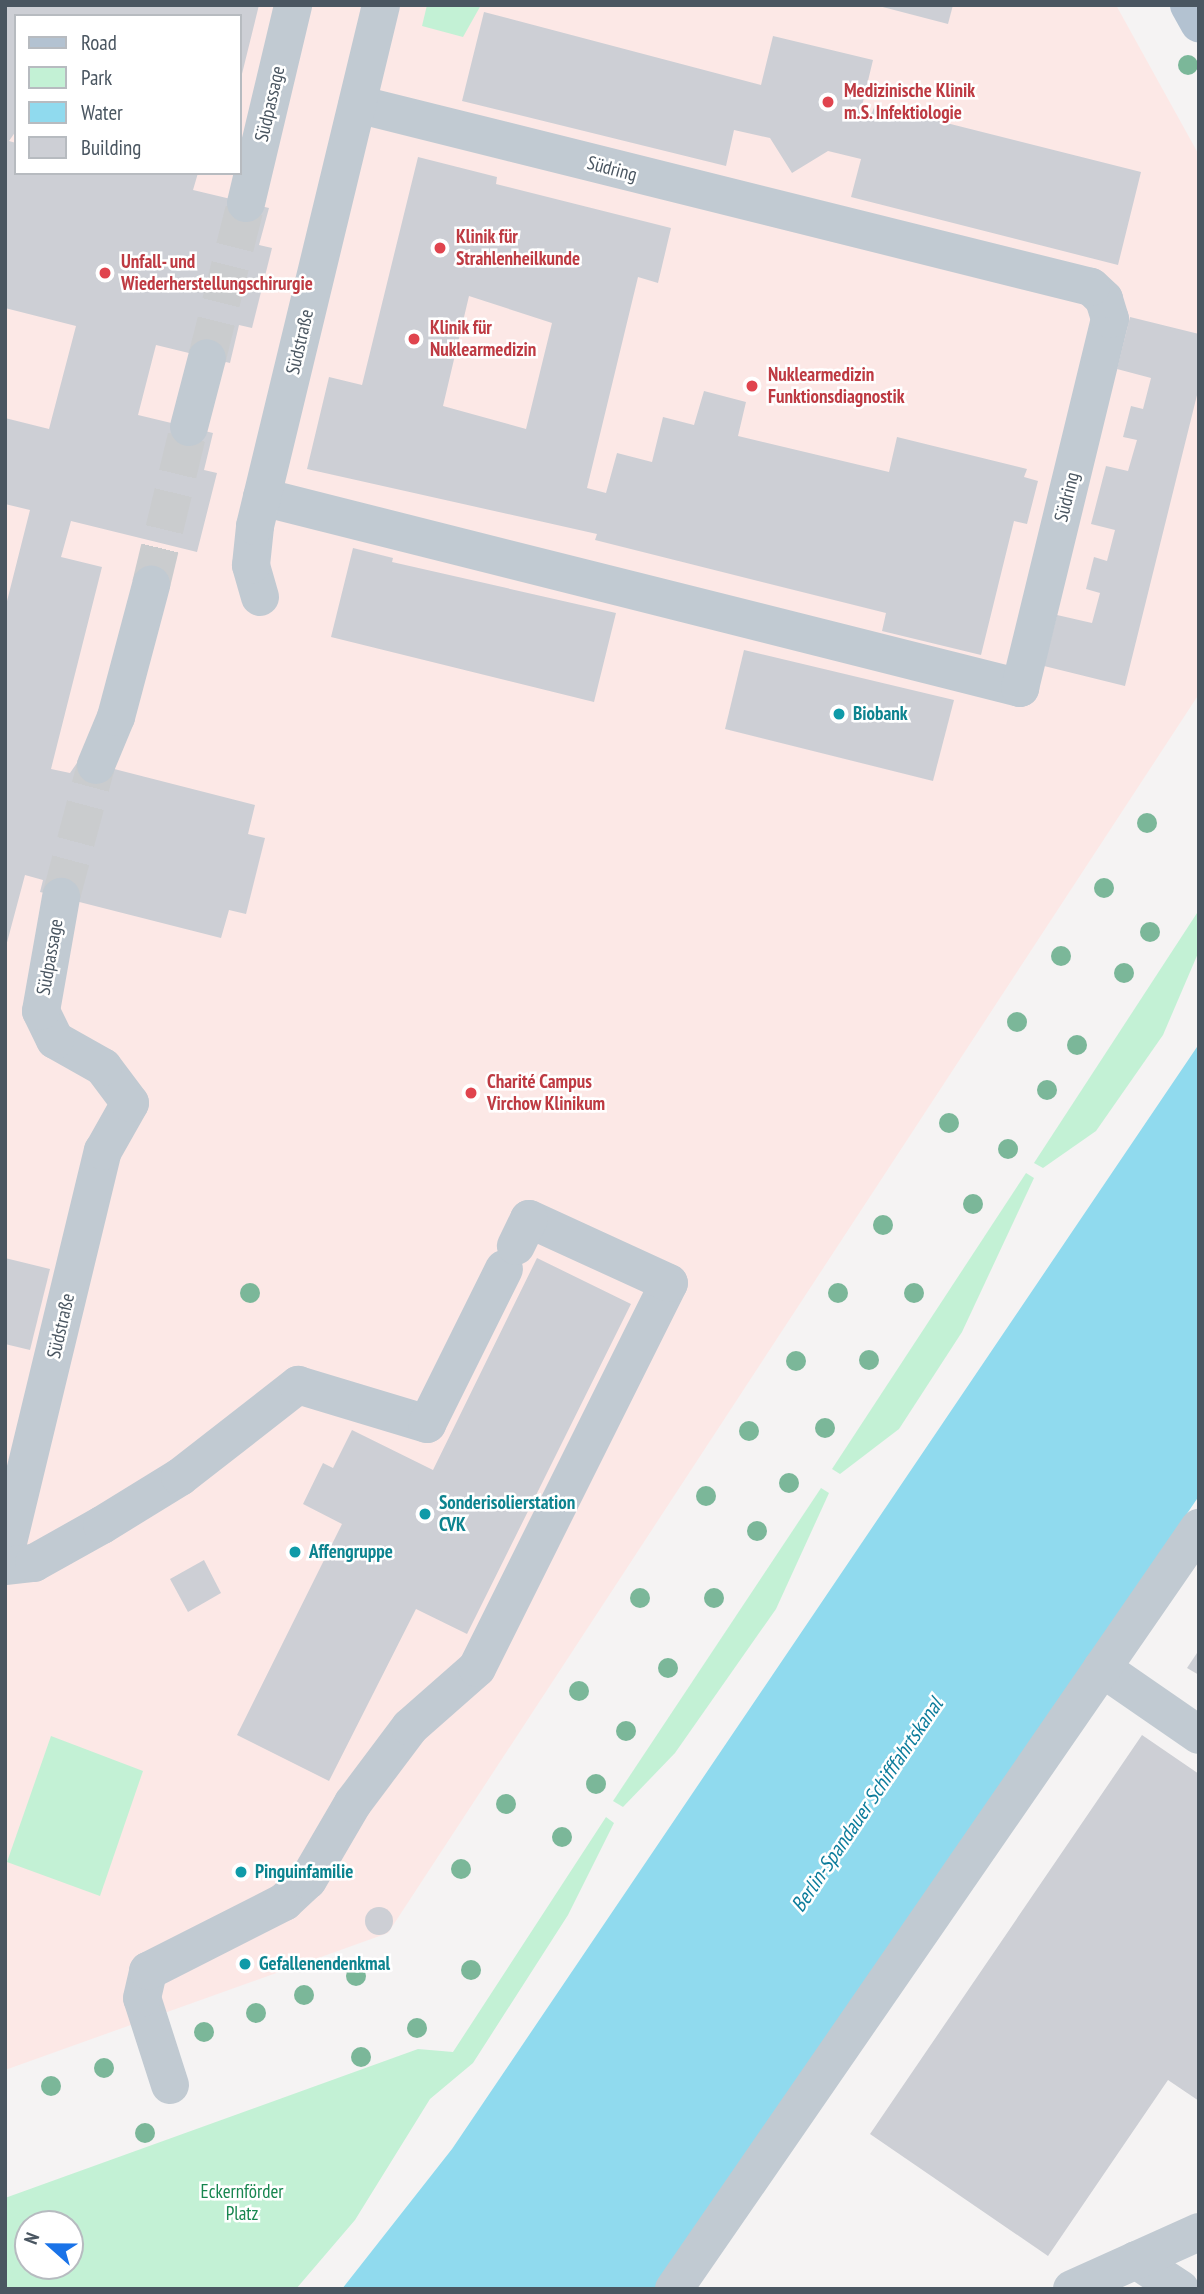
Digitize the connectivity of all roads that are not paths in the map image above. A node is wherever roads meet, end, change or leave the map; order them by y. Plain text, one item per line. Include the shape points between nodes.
1 (293, 5) edge
2 (381, 5) edge
3 (1189, 5) edge
4 (1199, 23) edge
5 (357, 104) junction
6 (246, 203) tunnel mouth
7 (207, 358) tunnel mouth
8 (189, 427) tunnel mouth
9 (262, 497) junction
10 (151, 585) tunnel mouth
11 (260, 597) dead end
12 (96, 765) tunnel mouth
13 (61, 897) tunnel mouth
14 (130, 1103) joint
15 (1199, 1528) edge
16 (5, 1555) edge
17 (5, 1566) edge
18 (1102, 1668) junction
19 (1199, 1735) edge
20 (170, 2085) dead end
21 (1199, 2232) edge
22 (1136, 2260) junction
23 (674, 2289) edge
24 (1072, 2289) edge
25 (1180, 2289) edge

1 - 6 lane, Südpassage
2 - 5 lane, Südstraße
3 - 4 main road
5 - 9 lane, Südstraße
5 - 9 lane, Südring via 1091,287 1104,299 1110,319 1020,688
7 - 8 lane
9 - 11 lane, Südstraße via 251,565
10 - 12 lane via 116,716
13 - 14 lane, Südpassage via 41,1011 55,1040 103,1067
14 - 16 lane, Südstraße via 103,1152
15 - 18 lane
17 - 20 lane via 34,1563 103,1525 180,1477 298,1385 427,1424 529,1219 669,1283 477,1668 410,1727 353,1803 308,1880 253,1920 148,1971 142,1998
18 - 19 lane
18 - 23 lane
21 - 22 lane
22 - 24 lane
22 - 25 lane

